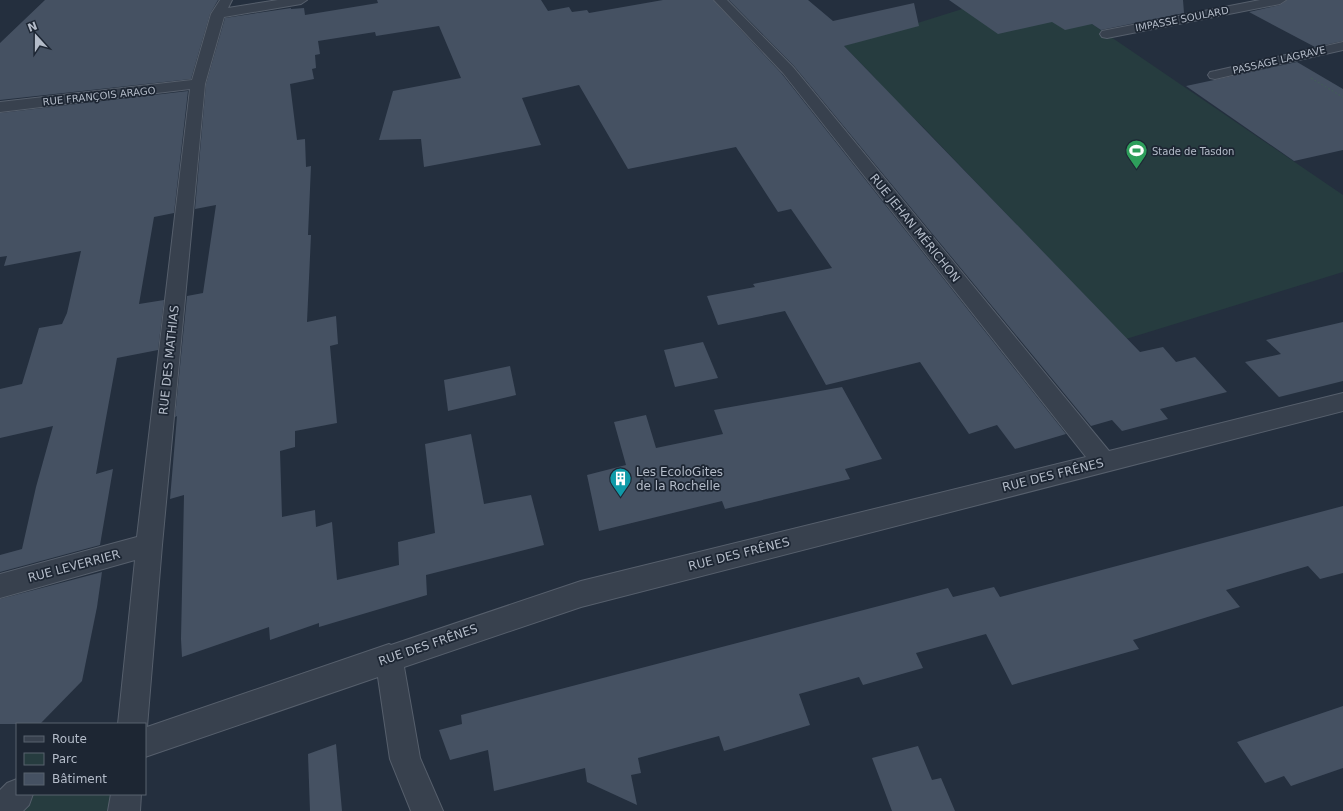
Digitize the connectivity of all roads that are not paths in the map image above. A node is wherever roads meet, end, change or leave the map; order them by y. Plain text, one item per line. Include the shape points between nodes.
1 (300, 0) edge
2 (720, 0) edge
3 (1280, 0) edge
4 (222, 7) edge
5 (1107, 34) dead end
6 (1343, 46) edge
7 (1215, 75) dead end
8 (198, 84) junction
9 (0, 107) edge
10 (1341, 405) edge
11 (1104, 462) junction
12 (149, 545) junction
13 (0, 586) edge
14 (389, 658) junction
15 (133, 723) edge
16 (146, 742) edge
17 (17, 795) edge
18 (126, 795) edge
19 (2, 811) edge
20 (124, 811) edge
21 (426, 811) edge

1 - 4 street
2 - 11 street, RUE JEHAN MÉRICHON via 788,70
3 - 5 street, IMPASSE SOULARD
4 - 8 street, RUE DES MATHIAS
6 - 7 street, PASSAGE LAGRAVE
8 - 9 street, RUE FRANÇOIS ARAGO
8 - 12 street, RUE DES MATHIAS
10 - 11 street, RUE DES FRÊNES
11 - 14 street, RUE DES FRÊNES via 581,594
12 - 13 street, RUE LEVERRIER
12 - 15 street, RUE DES MATHIAS
14 - 16 street, RUE DES FRÊNES
14 - 21 street via 405,759
17 - 19 street
18 - 20 street

